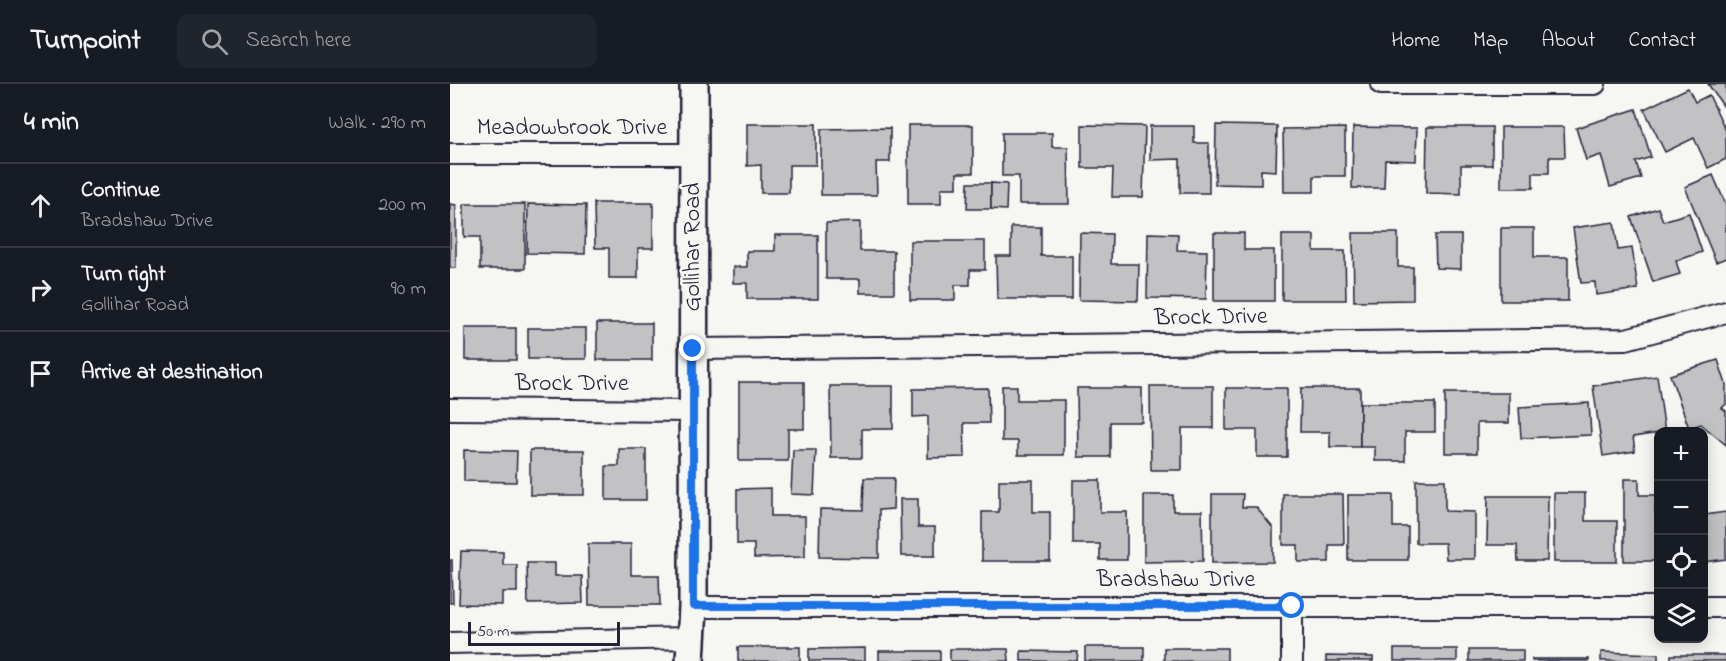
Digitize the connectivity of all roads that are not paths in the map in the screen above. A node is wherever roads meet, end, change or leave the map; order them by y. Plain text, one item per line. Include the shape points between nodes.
1 (694, 84) edge
2 (1381, 84) edge
3 (1595, 84) edge
4 (450, 154) edge
5 (693, 154) junction
6 (1726, 312) edge
7 (693, 349) junction
8 (450, 409) edge
9 (693, 411) junction
10 (693, 606) junction
11 (1292, 606) junction
12 (1654, 607) edge
13 (1708, 607) edge
14 (1726, 607) edge
15 (450, 643) edge
16 (690, 650) edge
17 (1292, 661) edge

1 - 5 street, Gollihar Road
2 - 3 street
4 - 5 street, Meadowbrook Drive
5 - 7 street, Gollihar Road
6 - 7 street, Brock Drive via 1626,339
7 - 9 street, Gollihar Road
8 - 9 street, Brock Drive
9 - 10 street, Gollihar Road
10 - 11 street, Bradshaw Drive
10 - 16 street, Gollihar Road
11 - 12 street, Bradshaw Drive
11 - 17 street
13 - 14 street
15 - 16 street

